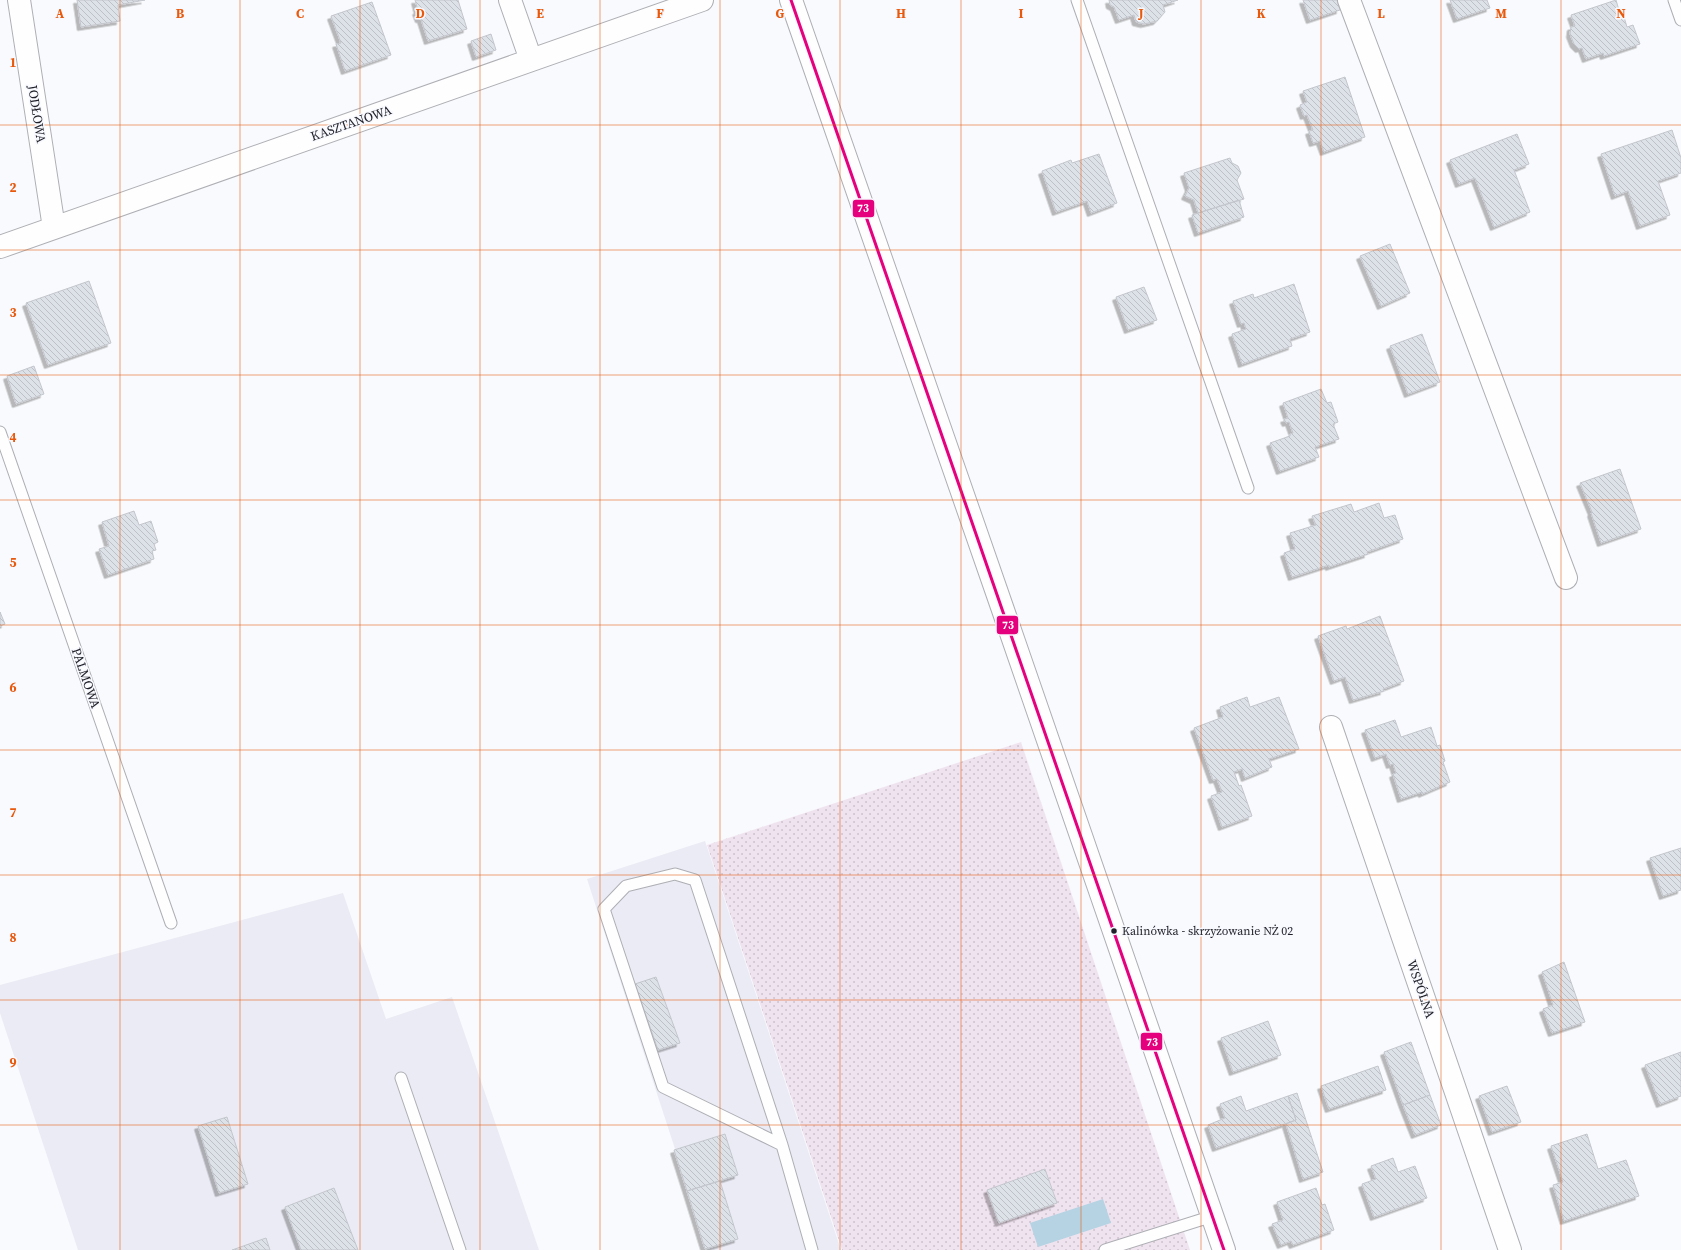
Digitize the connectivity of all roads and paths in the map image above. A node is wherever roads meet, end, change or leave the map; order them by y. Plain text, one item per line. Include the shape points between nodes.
1 (19, 0) edge
2 (510, 0) edge
3 (702, 0) edge
4 (791, 0) edge
5 (1077, 0) edge
6 (1349, 0) edge
7 (1674, 0) edge
8 (1681, 20) edge
9 (531, 60) junction
10 (54, 228) junction
11 (0, 247) edge
12 (0, 432) edge
13 (1248, 488) dead end
14 (1566, 578) dead end
15 (1331, 727) dead end
16 (171, 923) dead end
17 (401, 1078) dead end
18 (782, 1145) junction
19 (1212, 1216) junction
20 (460, 1250) edge
21 (812, 1250) edge
22 (1105, 1250) edge
23 (1224, 1250) edge
24 (1510, 1250) edge

1 - 10 street, JODŁOWA
2 - 9 street
3 - 9 street, KASZTANOWA
4 - 19 street
5 - 13 lane
6 - 14 street
7 - 8 lane
9 - 10 street, KASZTANOWA
10 - 11 street, KASZTANOWA
12 - 16 lane, PALMOWA
15 - 24 street, WSPÓLNA
17 - 20 lane
18 - 18 lane via 696,880 675,874 626,886 604,909 663,1087
18 - 21 lane
19 - 22 lane
19 - 23 street

